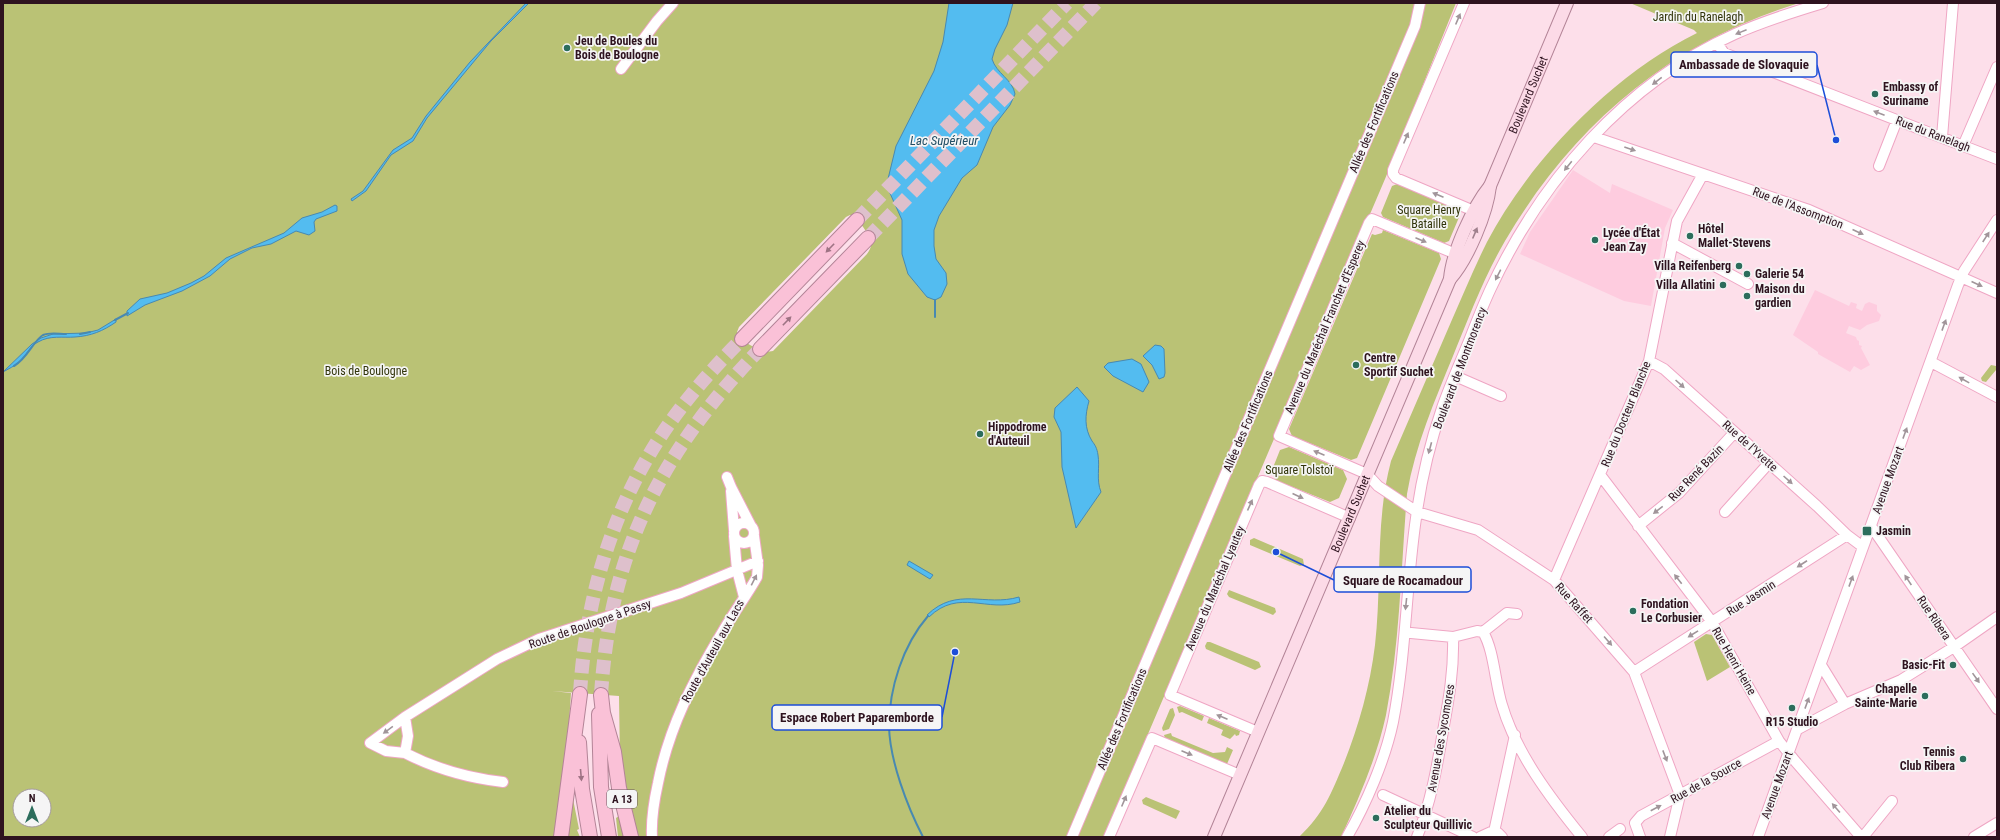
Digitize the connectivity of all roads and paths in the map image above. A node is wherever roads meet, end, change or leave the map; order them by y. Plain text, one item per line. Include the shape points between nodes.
1 (673, 3) edge
2 (1420, 3) edge
3 (1464, 3) edge
4 (1567, 3) edge
5 (1823, 3) edge
6 (1953, 3) edge
7 (1718, 43) junction
8 (1997, 67) edge
9 (621, 69) dead end
10 (1897, 120) junction
11 (1594, 136) junction
12 (1942, 137) junction
13 (1963, 146) junction
14 (1997, 159) edge
15 (1879, 166) dead end
16 (1703, 174) junction
17 (1490, 186) junction
18 (1474, 211) junction
19 (857, 220) tunnel mouth
20 (1997, 220) edge
21 (868, 238) tunnel mouth
22 (1672, 243) junction
23 (1456, 254) junction
24 (1961, 277) junction
25 (1450, 279) junction
26 (1748, 284) dead end
27 (1997, 293) edge
28 (742, 339) tunnel mouth
29 (760, 349) tunnel mouth
30 (1649, 361) junction
31 (1931, 362) junction
32 (1455, 376) junction
33 (1501, 396) dead end
34 (1997, 397) edge
35 (1734, 433) junction
36 (1769, 463) junction
37 (1367, 474) junction
38 (1601, 476) junction
39 (727, 477) dead end
40 (731, 487) junction
41 (1417, 512) junction
42 (1725, 512) dead end
43 (1350, 518) junction
44 (1638, 526) junction
45 (1871, 526) junction
46 (752, 531) junction
47 (734, 533) junction
48 (1847, 535) junction
49 (1863, 547) junction
50 (758, 561) junction
51 (737, 570) junction
52 (1554, 580) junction
53 (744, 597) junction
54 (1517, 614) dead end
55 (1997, 617) edge
56 (1712, 622) junction
57 (1483, 632) junction
58 (1411, 633) dead end
59 (1453, 637) junction
60 (1954, 647) junction
61 (1821, 665) junction
62 (1634, 672) junction
63 (1994, 697) edge
64 (1846, 704) junction
65 (1997, 710) edge
66 (405, 717) junction
67 (1798, 729) junction
68 (1258, 732) junction
69 (1514, 735) junction
70 (1779, 741) junction
71 (405, 753) junction
72 (1789, 753) junction
73 (1240, 775) junction
74 (504, 782) dead end
75 (1383, 795) dead end
76 (1680, 795) junction
77 (1892, 801) dead end
78 (1426, 814) junction
79 (1997, 823) edge
80 (1620, 829) dead end
81 (1498, 834) edge
82 (561, 837) edge
83 (590, 837) edge
84 (610, 837) edge
85 (631, 837) edge
86 (652, 837) edge
87 (1072, 837) edge
88 (1109, 837) edge
89 (1214, 837) edge
90 (1347, 837) edge
91 (1417, 837) edge
92 (1473, 837) edge
93 (1480, 837) edge
94 (1582, 837) edge
95 (1609, 837) edge
96 (1640, 837) edge
97 (1670, 837) edge
98 (1758, 837) edge
99 (1862, 837) edge
100 (1974, 837) edge

1 - 9 street
2 - 87 street, Allée des Fortifications via 1412,33
18 -> 3 street via 1396,178 1393,174
4 - 17 main road, Boulevard Suchet
5 -> 7 street, Boulevard de Montmorency via 1775,18
6 - 12 street
10 -> 7 street, Rue du Ranelagh via 1724,54
7 -> 11 street, Boulevard de Montmorency via 1662,76 1626,104
8 - 13 street
10 - 12 street, Rue du Ranelagh
10 - 15 street
11 -> 16 street, Rue de l'Assomption
11 -> 32 street, Boulevard de Montmorency via 1567,165 1538,206 1504,263 1490,289
12 - 13 street, Rue du Ranelagh
13 - 14 street, Rue du Ranelagh
16 - 22 street, Rue du Docteur Blanche via 1677,221
16 -> 24 street, Rue de l'Assomption via 1809,210
17 - 18 main road, Boulevard Suchet via 1478,201
25 -> 17 main road, Boulevard Suchet via 1460,268 1488,204
18 - 23 main road, Boulevard Suchet
19 -> 28 highway
24 -> 20 street, Avenue Mozart
29 -> 21 highway
22 - 26 street
22 - 30 street, Rue du Docteur Blanche
23 - 25 main road, Boulevard Suchet via 1451,264
37 -> 23 street, Avenue du Maréchal Franchet d'Esperey via 1279,436 1372,219
24 -> 27 street, Rue de l'Assomption
31 -> 24 street, Avenue Mozart
25 - 37 main road, Boulevard Suchet
30 -> 35 street, Rue de l'Yvette via 1664,369
30 - 38 street, Rue du Docteur Blanche
34 -> 31 street
45 -> 31 street, Avenue Mozart
32 - 33 street
32 -> 41 street, Boulevard de Montmorency via 1429,451
35 - 36 street, Rue de l'Yvette
35 -> 44 street, Rue René Bazin via 1679,493
36 - 42 street
36 -> 48 street, Rue de l'Yvette
37 - 41 street, Rue Raffet via 1383,489
37 - 43 main road, Boulevard Suchet
38 - 44 street, Rue Henri Heine
38 - 52 street, Rue du Docteur Blanche
39 - 40 street
40 - 46 street, Route d'Auteuil aux Lacs
40 - 47 street
41 - 52 street, Rue Raffet via 1478,530
41 -> 90 street, Boulevard de Montmorency via 1399,683 1392,725 1370,788
43 - 68 main road, Boulevard Suchet
68 -> 43 street, Avenue du Maréchal Lyautey via 1170,695 1237,535 1262,482
56 -> 44 street, Rue Henri Heine
45 - 49 street, Avenue Mozart
60 -> 45 street, Rue Ribera
46 - 47 street via 742,523
46 - 47 street via 750,541 744,544 738,542
46 - 50 street, Route d'Auteuil aux Lacs
47 - 51 street
48 - 49 street, Rue de l'Yvette
48 -> 56 street, Rue Jasmin
61 -> 49 street, Avenue Mozart
50 - 51 street, Route de Boulogne à Passy
53 -> 50 street, Route d'Auteuil aux Lacs via 757,577
51 - 53 street
51 - 66 street, Route de Boulogne à Passy via 681,592 539,639 497,660
52 -> 62 street, Rue Raffet
53 - 86 street, Route d'Auteuil aux Lacs via 695,680 672,730 656,792
54 - 57 street via 1507,613
55 - 60 street
56 -> 62 street, Rue Jasmin
56 - 70 street, Rue Henri Heine
57 - 59 street via 1477,630
57 - 69 street via 1488,640 1502,707
58 - 59 street
59 - 78 street, Avenue des Sycomores via 1452,682 1435,781
60 -> 63 street, Rue Ribera
60 - 64 street via 1894,684
61 - 64 street
67 -> 61 street, Avenue Mozart
62 -> 76 street, Rue Raffet
63 - 65 street, Rue Ribera
64 - 67 street
66 - 71 street via 408,736
66 -> 71 street, Route de Boulogne à Passy via 370,743 386,751
67 - 72 street, Avenue Mozart
68 - 73 main road, Boulevard Suchet
69 - 81 street
69 - 94 street via 1537,779
70 - 72 street, Rue Henri Heine
70 - 76 street, Rue de la Source
71 - 74 street via 426,764 458,774
72 - 98 street, Avenue Mozart
99 -> 72 street, Rue Henri Heine
88 -> 73 street via 1152,738
73 - 89 main road, Boulevard Suchet
75 - 78 street
96 -> 76 street, Rue de la Source via 1635,823 1641,816
76 - 97 street
77 - 99 street
78 - 91 street, Avenue des Sycomores
78 - 92 street
79 - 100 street
80 - 95 street
81 - 93 street via 1488,832
82 -> 83 highway via 580,694 580,768
84 - 85 highway, A 13 via 600,765 600,695

